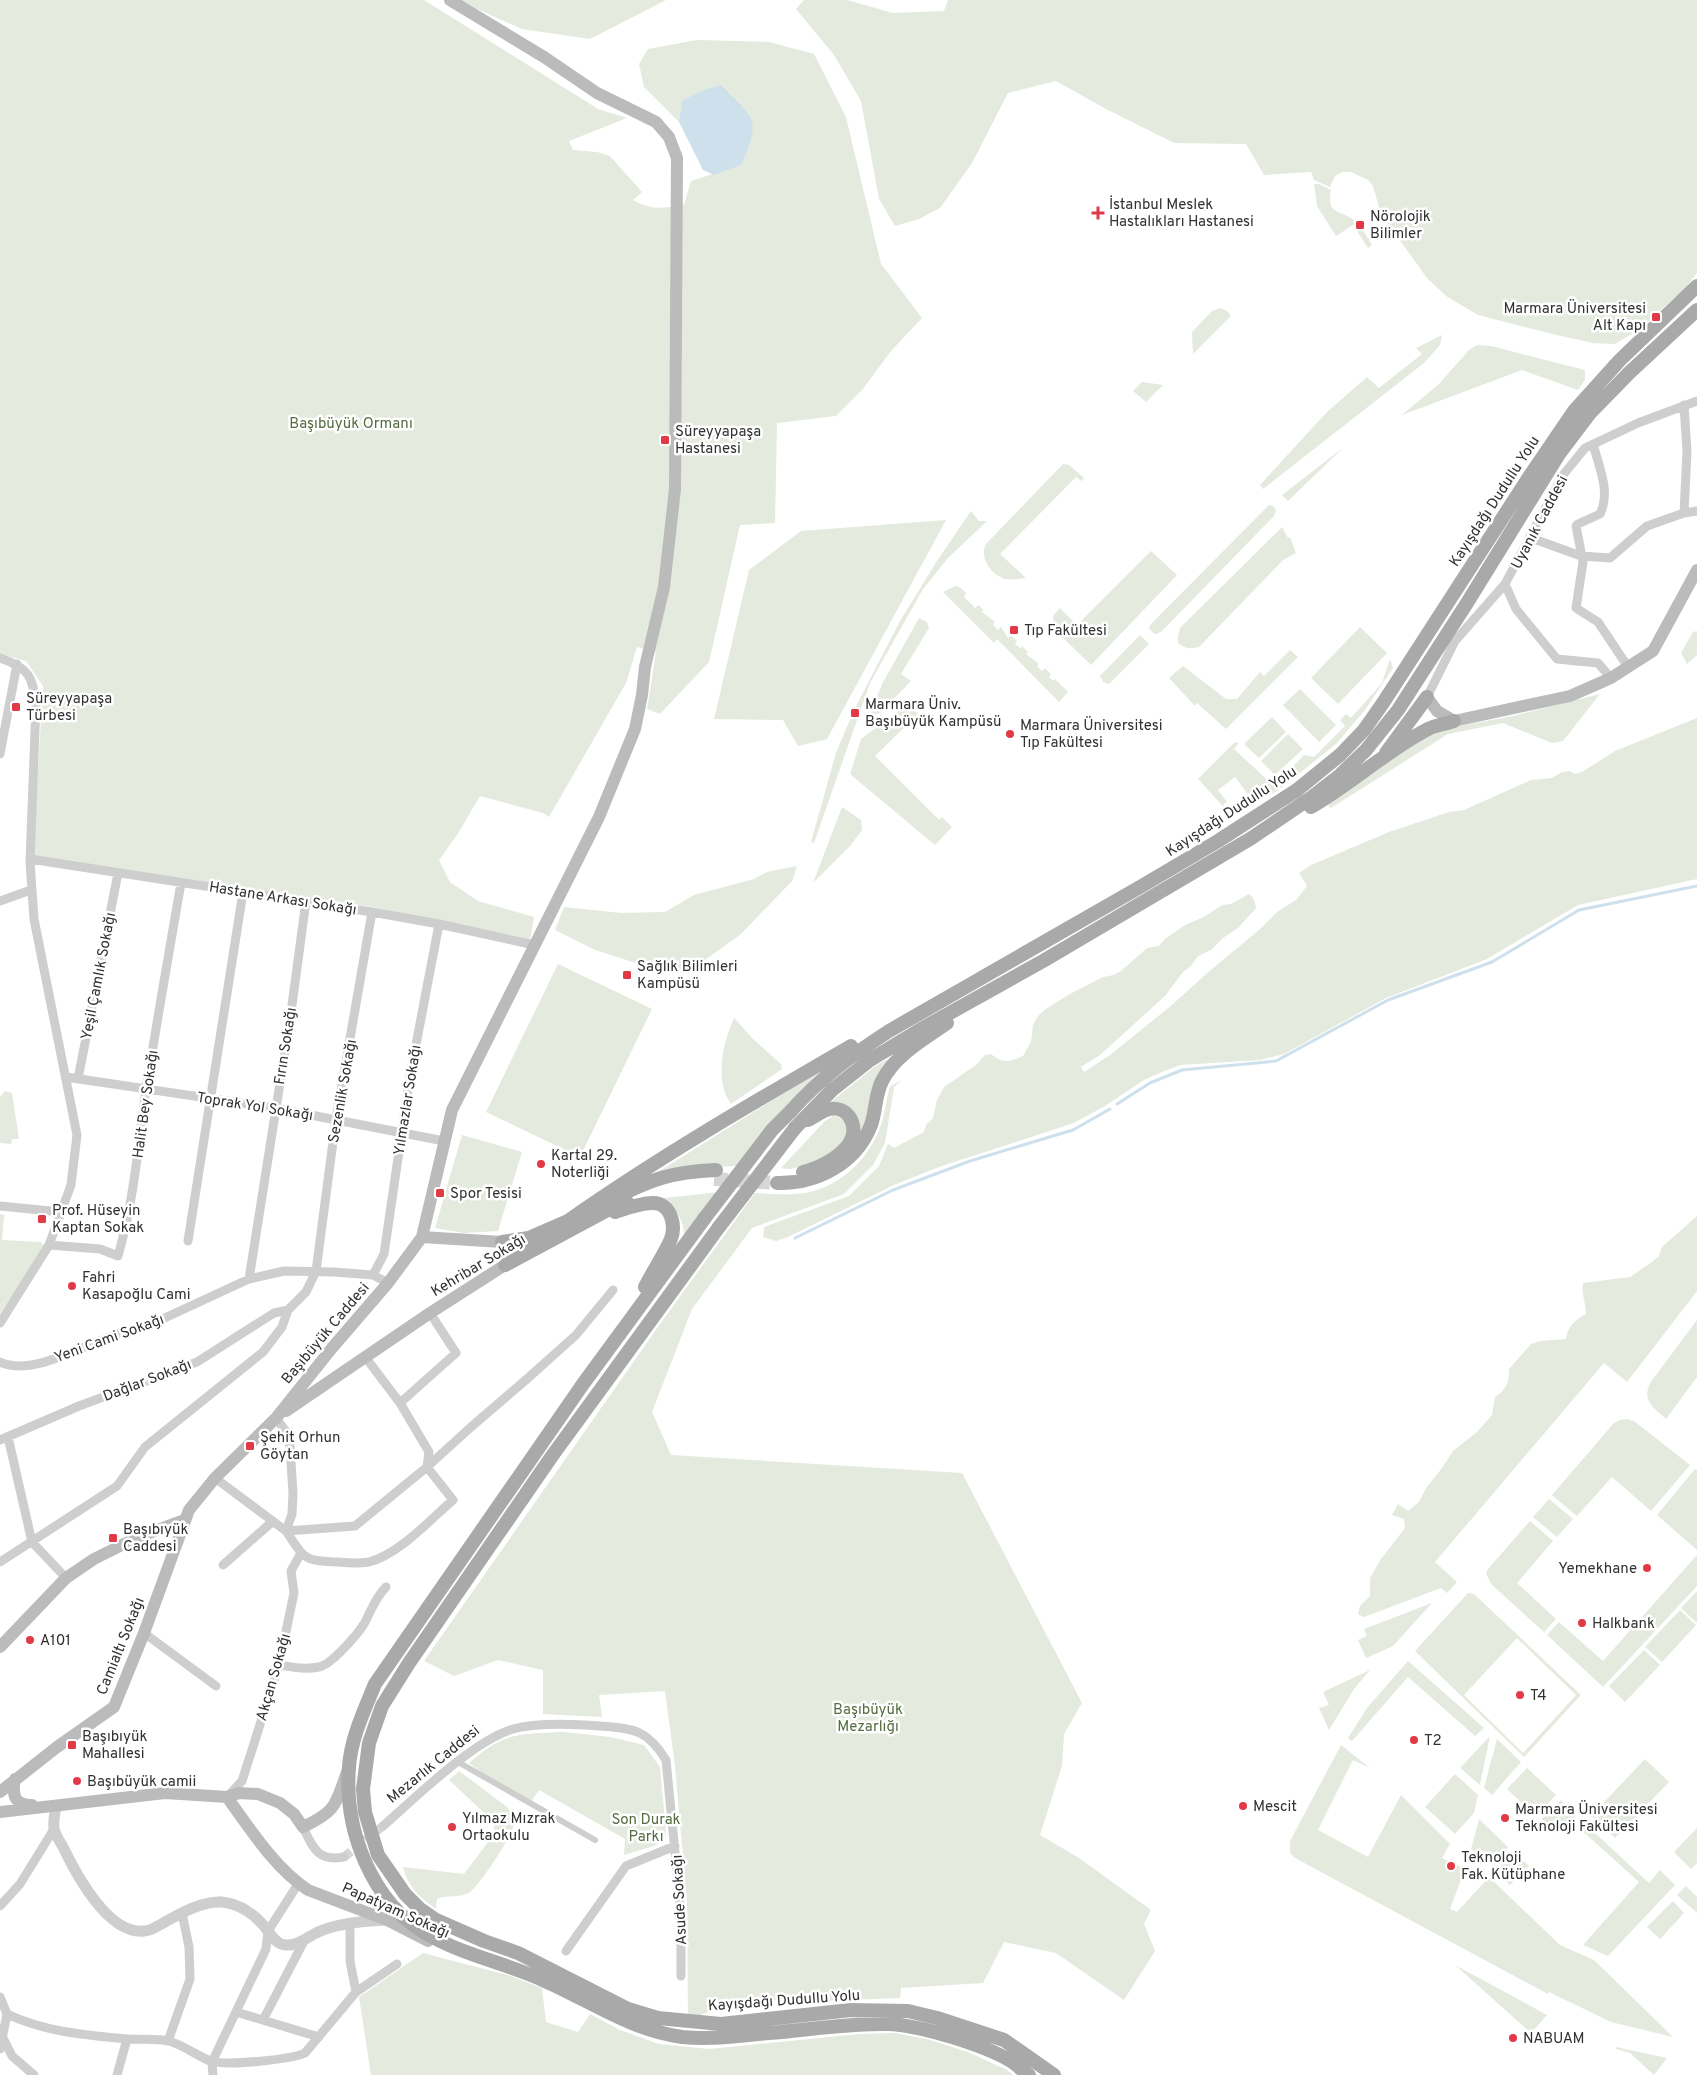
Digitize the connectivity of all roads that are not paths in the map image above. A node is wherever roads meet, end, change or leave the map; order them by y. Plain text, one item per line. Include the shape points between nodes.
1 (450, 0) edge
2 (1697, 286) edge
3 (1697, 310) edge
4 (1697, 401) edge
5 (1684, 405) junction
6 (1593, 444) junction
7 (1697, 511) edge
8 (1684, 513) junction
9 (1531, 538) junction
10 (1581, 556) junction
11 (1697, 570) edge
12 (1505, 584) junction
13 (0, 658) edge
14 (17, 664) junction
15 (1628, 667) junction
16 (1611, 678) junction
17 (1427, 697) junction
18 (6, 718) junction
19 (1454, 721) junction
20 (0, 728) edge
21 (0, 754) edge
22 (1382, 757) junction
23 (1250, 838) junction
24 (30, 859) junction
25 (118, 873) junction
26 (182, 883) junction
27 (31, 890) junction
28 (243, 892) junction
29 (0, 901) edge
30 (306, 901) junction
31 (372, 912) junction
32 (439, 924) junction
33 (536, 940) junction
34 (1000, 985) junction
35 (952, 994) junction
36 (66, 1078) junction
37 (78, 1079) junction
38 (146, 1090) junction
39 (211, 1099) junction
40 (275, 1108) junction
41 (336, 1119) junction
42 (794, 1128) junction
43 (401, 1132) junction
44 (444, 1141) junction
45 (715, 1174) tunnel mouth
46 (0, 1206) edge
47 (61, 1212) junction
48 (572, 1224) junction
49 (422, 1237) junction
50 (188, 1241) dead end
51 (502, 1242) junction
52 (49, 1245) junction
53 (505, 1265) junction
54 (316, 1271) junction
55 (373, 1275) junction
56 (249, 1279) junction
57 (388, 1284) junction
58 (614, 1290) dead end
59 (288, 1310) junction
60 (430, 1313) junction
61 (630, 1318) junction
62 (0, 1323) edge
63 (366, 1358) junction
64 (0, 1362) edge
65 (400, 1403) junction
66 (276, 1418) junction
67 (4, 1438) edge
68 (428, 1467) junction
69 (215, 1478) junction
70 (184, 1520) junction
71 (272, 1522) junction
72 (286, 1531) junction
73 (32, 1542) junction
74 (301, 1553) junction
75 (0, 1562) edge
76 (223, 1564) dead end
77 (66, 1578) junction
78 (386, 1587) dead end
79 (144, 1633) junction
80 (0, 1648) edge
81 (279, 1666) junction
82 (216, 1686) dead end
83 (653, 1740) joint
84 (458, 1762) junction
85 (348, 1768) junction
86 (15, 1778) junction
87 (0, 1792) edge
88 (227, 1797) junction
89 (56, 1806) junction
90 (0, 1812) edge
91 (331, 1812) junction
92 (294, 1814) junction
93 (383, 1826) tunnel mouth
94 (303, 1827) junction
95 (54, 1829) junction
96 (595, 1840) dead end
97 (675, 1846) junction
98 (344, 1857) dead end
99 (298, 1884) junction
100 (0, 1906) edge
101 (182, 1913) junction
102 (387, 1920) junction
103 (350, 1924) junction
104 (268, 1930) junction
105 (304, 1941) junction
106 (566, 1951) dead end
107 (483, 1958) junction
108 (397, 1964) dead end
109 (681, 1976) dead end
110 (356, 1992) junction
111 (0, 1996) edge
112 (236, 2012) junction
113 (7, 2014) junction
114 (263, 2020) junction
115 (1, 2036) edge
116 (319, 2036) junction
117 (127, 2039) junction
118 (168, 2041) junction
119 (0, 2049) edge
120 (212, 2062) junction
121 (34, 2075) edge
122 (117, 2075) edge
123 (213, 2075) edge
124 (1030, 2075) edge
125 (1054, 2075) edge

1 - 33 main road, Başıbüyük Caddesi via 596,93 656,122 668,137 677,158 675,489 664,587 635,728 599,817
2 - 35 main road, Kayışdağı Dudullu Yolu via 1618,362 1574,411 1383,703 1364,730 1340,755 1297,790 1218,841
3 - 23 main road, Kayışdağı Dudullu Yolu via 1590,413 1559,454 1408,694 1366,750 1312,797
4 - 5 street, Uyanık Caddesi
5 - 6 street, Uyanık Caddesi
5 - 8 street via 1687,452
6 - 9 street, Uyanık Caddesi via 1584,448 1563,475
6 - 10 street via 1606,493 1600,514 1576,526
7 - 8 street
8 - 10 street via 1647,526 1610,558
9 - 10 street
9 - 12 street, Uyanık Caddesi
10 - 15 street via 1583,562 1576,608 1598,622
11 - 15 main road via 1653,651
12 - 16 street via 1516,609 1557,660 1598,663
12 - 17 street, Uyanık Caddesi via 1455,641
13 - 14 street
14 - 18 street
14 - 24 street via 34,685 36,704
15 - 16 main road
16 - 19 main road via 1570,696
17 - 19 main road via 1438,711
17 - 22 main road
18 - 20 street
18 - 21 street
19 - 22 main road via 1429,729
22 - 23 main road via 1338,792
23 - 34 main road, Kayışdağı Dudullu Yolu
24 - 25 street, Hastane Arkası Sokağı
24 - 27 street
25 - 26 street, Hastane Arkası Sokağı
25 - 37 street, Yeşil Çamlık Sokağı
26 - 28 street, Hastane Arkası Sokağı
26 - 38 street, Halit Bey Sokağı
27 - 29 street
27 - 36 street
28 - 30 street, Hastane Arkası Sokağı
28 - 39 street
30 - 31 street, Hastane Arkası Sokağı
30 - 40 street, Fırın Sokağı
31 - 32 street, Hastane Arkası Sokağı
31 - 41 street, Sezenlik Sokağı
32 - 33 street, Hastane Arkası Sokağı
32 - 43 street, Yılmazlar Sokağı
33 - 44 main road, Başıbüyük Caddesi via 463,1084
34 - 42 main road, Kayışdağı Dudullu Yolu via 870,1060 832,1090
34 - 42 main road via 901,1057 882,1081 870,1128 863,1142 840,1165 812,1179 792,1183 777,1178 805,1172 835,1158 853,1135 849,1114 842,1110 827,1110
35 - 48 main road via 819,1064 612,1190
35 - 61 main road, Kayışdağı Dudullu Yolu, bridge via 844,1060 806,1094 772,1130
36 - 37 street, Toprak Yol Sokağı
36 - 47 street via 77,1135 71,1185
37 - 38 street, Toprak Yol Sokağı
38 - 39 street, Toprak Yol Sokağı
38 - 52 street, Halit Bey Sokağı via 134,1187 118,1256 100,1248
39 - 40 street, Toprak Yol Sokağı
39 - 50 street
40 - 41 street, Toprak Yol Sokağı
40 - 56 street, Fırın Sokağı
41 - 43 street, Toprak Yol Sokağı
41 - 54 street, Sezenlik Sokağı
42 - 125 main road, Kayışdağı Dudullu Yolu, bridge via 552,1456 382,1706 369,1743 362,1789 365,1812 378,1855 392,1877 415,1904 436,1920 518,1953 628,2008 658,2018 721,2024 851,2010 908,2011 1004,2040
43 - 44 street, Toprak Yol Sokağı
43 - 55 street, Yılmazlar Sokağı via 384,1254
44 - 49 main road, Başıbüyük Caddesi
45 - 48 main road via 691,1171 662,1176
46 - 47 street
47 - 52 street
48 - 51 main road via 529,1238
48 - 53 main road, Kehribar Sokağı
48 - 61 main road via 656,1203 672,1218 674,1227 670,1240
49 - 51 main road
49 - 57 main road, Başıbüyük Caddesi
51 - 53 main road via 508,1252
52 - 62 street
53 - 60 main road, Kehribar Sokağı
54 - 55 street, Yeni Cami Sokağı
54 - 56 street, Yeni Cami Sokağı via 284,1271
54 - 59 street, Sezenlik Sokağı via 306,1292
55 - 57 street, Yeni Cami Sokağı
56 - 64 street, Yeni Cami Sokağı via 143,1328 128,1329 66,1354 20,1366
57 - 66 main road, Başıbüyük Caddesi
58 - 68 street via 576,1335
59 - 67 street, Dağlar Sokağı via 274,1313 197,1362
59 - 73 street via 282,1327 263,1352 145,1447 117,1486
60 - 63 main road, Kehribar Sokağı
60 - 65 street via 456,1353
61 - 85 main road, Kayışdağı Dudullu Yolu via 375,1684 358,1726
63 - 65 street
63 - 66 main road, Kehribar Sokağı
65 - 68 street via 429,1452
66 - 69 main road, Başıbüyük Caddesi
66 - 72 street via 288,1433 290,1446 293,1493 292,1514
67 - 73 street
68 - 72 street via 354,1526
68 - 74 street via 453,1500 386,1555 370,1562 354,1563 312,1561
69 - 70 main road, Başıbüyük Caddesi
69 - 71 street
70 - 77 main road via 136,1538 94,1559
70 - 79 main road, Camialtı Sokağı
71 - 72 street
71 - 76 street
72 - 74 street
73 - 75 street
73 - 77 street
74 - 81 street, Akçan Sokağı via 291,1571 294,1593
77 - 80 main road
78 - 81 street via 378,1595 362,1627 321,1667
79 - 82 street
79 - 86 main road, Camialtı Sokağı via 114,1707
81 - 88 street, Akçan Sokağı via 242,1781
83 - 84 street, Mezarlık Caddesi via 621,1728 583,1724 532,1726 512,1729 492,1738
83 - 97 street, Asude Sokağı via 666,1760
84 - 93 street, Mezarlık Caddesi
84 - 96 street
85 - 91 main road
85 - 107 main road, Kayışdağı Dudullu Yolu via 355,1837 383,1893 425,1933
86 - 87 main road, Camialtı Sokağı
86 - 89 main road via 15,1796 22,1805
88 - 89 main road via 165,1793
88 - 92 main road via 239,1793 258,1794 280,1803
88 - 99 main road, Papatyam Sokağı via 257,1840
89 - 90 main road
89 - 95 street
91 - 92 main road via 308,1816
91 - 94 main road
92 - 94 main road
94 - 98 street via 313,1848 321,1855 336,1859
95 - 100 street via 20,1884
95 - 101 street via 87,1890 121,1926 133,1931 146,1931
97 - 106 street via 626,1866
97 - 109 street, Asude Sokağı via 681,1914
99 - 102 main road, Papatyam Sokağı
99 - 104 street
101 - 104 street via 220,1901 249,1912
101 - 118 street via 189,1948 190,1979
102 - 103 street
102 - 107 main road, Papatyam Sokağı via 437,1946
103 - 105 street via 325,1929
103 - 110 street via 350,1961
104 - 105 street via 274,1940 282,1944
104 - 112 street via 266,1949
105 - 114 street
107 - 124 main road, Kayışdağı Dudullu Yolu via 542,1980 597,2008 660,2034 713,2038 890,2024 929,2031 971,2044 1010,2060
108 - 110 street
110 - 116 street
111 - 113 street
112 - 114 street
112 - 120 street
113 - 115 street
113 - 117 street via 62,2031
114 - 116 street
115 - 119 street
115 - 121 street via 12,2056
116 - 120 street via 305,2053 294,2058
117 - 118 street
117 - 122 street
118 - 120 street
120 - 123 street

